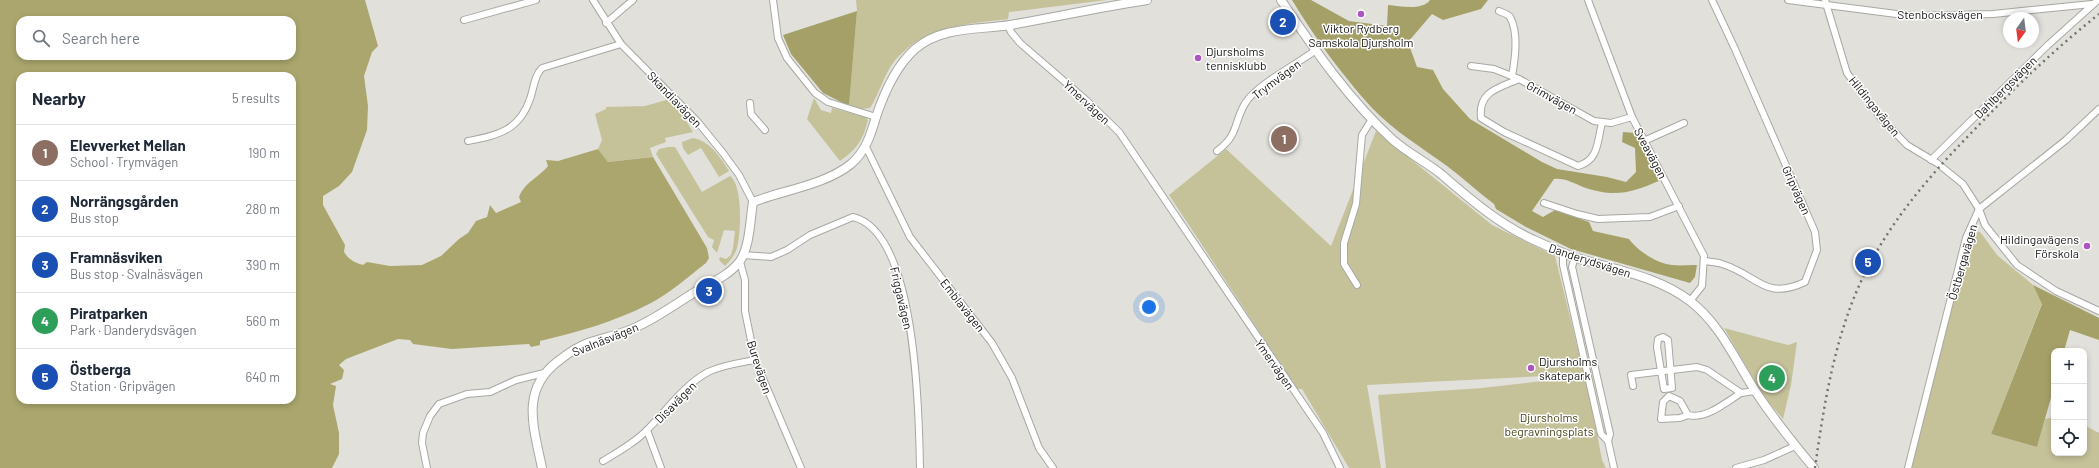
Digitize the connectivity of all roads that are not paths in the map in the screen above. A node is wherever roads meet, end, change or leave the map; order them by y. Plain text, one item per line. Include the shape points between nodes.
1 (536, 0) edge
2 (593, 0) edge
3 (633, 0) edge
4 (773, 0) edge
5 (1147, 0) edge
6 (1281, 0) edge
7 (1588, 0) edge
8 (1712, 0) edge
9 (1788, 0) edge
10 (2098, 0) edge
11 (1826, 3) edge
12 (2092, 4) junction
13 (1499, 11) dead end
14 (464, 20) dead end
15 (606, 23) junction
16 (1008, 25) junction
17 (621, 44) junction
18 (1316, 50) junction
19 (1471, 66) dead end
20 (1512, 76) junction
21 (1519, 79) junction
22 (750, 103) dead end
23 (2099, 109) edge
24 (876, 117) junction
25 (1632, 117) junction
26 (1372, 119) junction
27 (1602, 123) junction
28 (1684, 123) dead end
29 (765, 130) dead end
30 (468, 141) dead end
31 (1644, 141) junction
32 (866, 147) junction
33 (1217, 152) dead end
34 (1931, 160) junction
35 (753, 202) junction
36 (1544, 203) dead end
37 (1679, 206) junction
38 (1979, 208) junction
39 (1563, 253) junction
40 (1575, 257) junction
41 (741, 258) junction
42 (1704, 261) junction
43 (1357, 285) dead end
44 (1690, 301) junction
45 (2099, 311) edge
46 (755, 360) junction
47 (1660, 370) junction
48 (1672, 370) junction
49 (544, 373) junction
50 (1633, 386) dead end
51 (1755, 391) junction
52 (1741, 393) junction
53 (1688, 415) junction
54 (647, 430) junction
55 (1608, 441) junction
56 (1795, 446) junction
57 (1764, 460) junction
58 (603, 461) dead end
59 (427, 468) edge
60 (542, 468) edge
61 (660, 468) edge
62 (801, 468) edge
63 (920, 468) edge
64 (1053, 468) edge
65 (1340, 468) edge
66 (1614, 468) edge
67 (1736, 468) edge
68 (1763, 468) edge
69 (1814, 468) edge
70 (1908, 468) edge

1 - 14 street
2 - 15 street, Skandiavägen
3 - 15 street
4 - 24 street via 778,38 787,58 815,93 828,102
5 - 16 street
6 - 18 street, Danderydsvägen
7 - 25 street, Sveavägen
8 - 42 street, Gripvägen via 1815,232 1817,250 1805,282 1780,290 1765,287 1722,263
9 - 11 street, Stenbocksvägen
10 - 12 street, Dahlbergsvägen
11 - 12 street, Stenbocksvägen via 1912,16 1993,14
11 - 34 street, Hildingavägen via 1847,73 1881,118 1907,145
12 - 34 street, Dahlbergsvägen
13 - 20 street via 1509,16 1512,23 1515,57
15 - 17 street, Skandiavägen
16 - 24 street via 957,31 936,37 916,49 901,65 888,86
16 - 65 street, Ymervägen via 1020,43 1119,132 1323,433
17 - 30 street via 542,68 537,73 525,110 506,132
17 - 35 street, Skandiavägen via 706,131 736,170
18 - 26 street, Danderydsvägen
18 - 33 street, Trymvägen via 1257,90 1245,105 1236,131
19 - 20 street, Grimvägen via 1494,69
20 - 21 street, Grimvägen
21 - 27 street, Grimvägen
21 - 27 street via 1486,95 1480,108 1481,118 1504,132 1578,166 1588,163 1594,155
22 - 29 street via 750,114
23 - 38 street, Östbergavägen via 2066,140
24 - 32 street
25 - 27 street, Grimvägen via 1620,122
25 - 31 street, Sveavägen
26 - 39 street, Danderydsvägen via 1395,141 1493,217 1533,240
26 - 43 street via 1362,135 1356,204 1344,243 1344,264
28 - 31 street
31 - 37 street, Sveavägen
32 - 35 street via 851,164 837,172
32 - 64 street, Emblavägen via 910,237 992,343 1012,378 1039,448
34 - 38 street, Hildingavägen via 1963,184
35 - 41 street
36 - 37 street via 1598,219 1650,218
37 - 42 street, Sveavägen via 1698,242
38 - 45 street, Hildingavägen via 1985,225 2017,265 2056,291
38 - 70 street, Östbergavägen via 1966,238
39 - 40 street, Danderydsvägen
39 - 55 street via 1563,265 1601,434
40 - 44 street, Danderydsvägen via 1623,270 1663,285
40 - 55 street via 1572,267 1610,434
41 - 46 street, Burevägen via 745,280 745,311
41 - 49 street, Svalnäsvägen via 722,276 655,317 633,329 588,343 570,352
41 - 63 street, Friggavägen via 771,257 810,235 854,217 867,222 874,229 895,264 907,314 918,395
42 - 44 street, Sveavägen via 1702,286
44 - 51 street, Danderydsvägen via 1722,337
46 - 54 street, Disavägen via 724,366 708,373 671,404
46 - 62 street, Burevägen
47 - 48 street
47 - 48 street via 1664,390 1672,388
47 - 48 street via 1657,347 1658,339 1663,337 1668,340
47 - 50 street via 1632,375
48 - 52 street via 1697,367 1707,370
49 - 59 street via 516,380 490,392 467,394 439,404 430,416 423,433 422,443
49 - 60 street, Svalnäsvägen via 532,408
51 - 52 street
51 - 56 street, Danderydsvägen
52 - 53 street via 1709,412 1696,417
53 - 53 street via 1680,401 1669,396 1663,402 1661,419
54 - 58 street, Disavägen
54 - 61 street
55 - 66 street
56 - 57 street
56 - 69 street, Danderydsvägen
57 - 67 street
57 - 68 street

